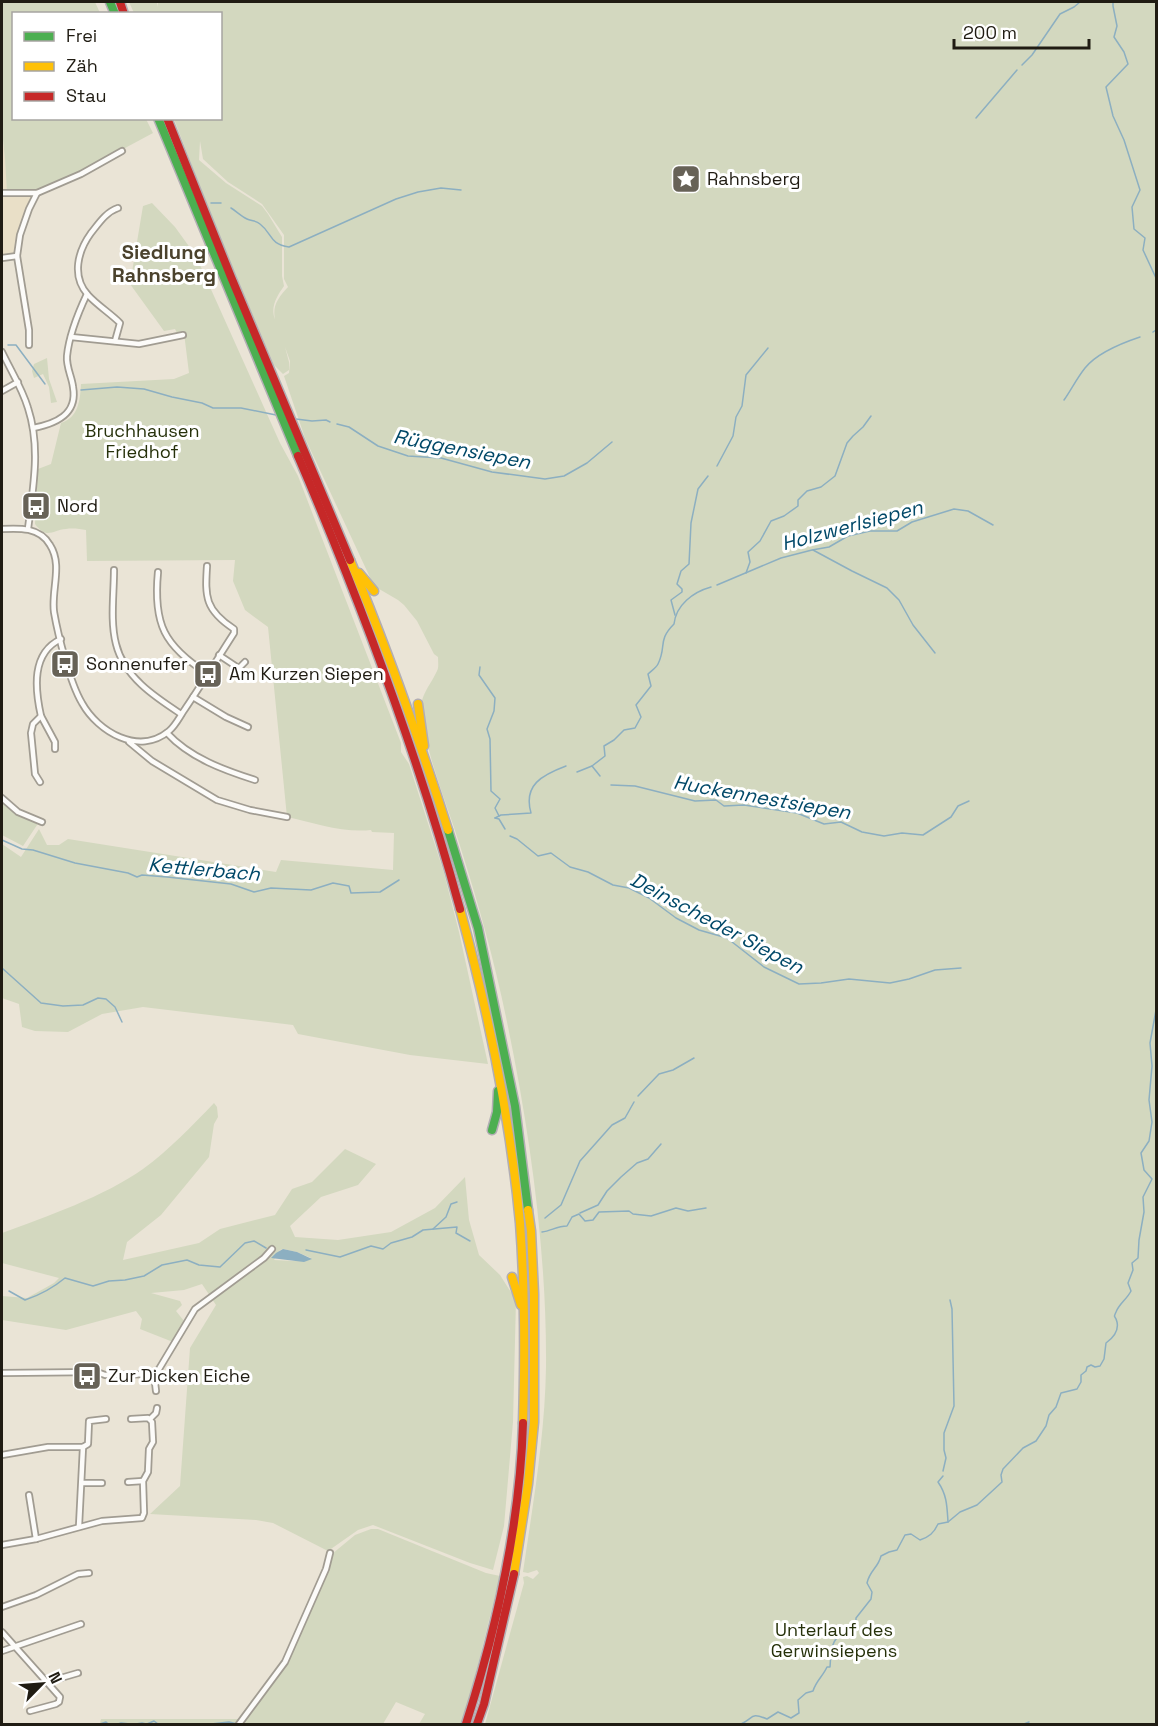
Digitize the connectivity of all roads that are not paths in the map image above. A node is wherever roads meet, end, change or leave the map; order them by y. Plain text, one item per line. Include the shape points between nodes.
1 (159, 120) edge
2 (168, 120) edge
3 (122, 152) dead end
4 (2, 193) edge
5 (37, 193) junction
6 (118, 208) dead end
7 (17, 256) junction
8 (2, 258) edge
9 (87, 294) junction
10 (183, 335) dead end
11 (71, 337) junction
12 (115, 341) junction
13 (29, 345) dead end
14 (2, 352) edge
15 (267, 374) junction
16 (18, 382) junction
17 (2, 391) edge
18 (33, 428) junction
19 (297, 443) junction
20 (2, 529) edge
21 (28, 529) junction
22 (339, 532) junction
23 (207, 566) dead end
24 (114, 570) dead end
25 (158, 572) dead end
26 (374, 591) dead end
27 (61, 639) junction
28 (220, 653) junction
29 (245, 662) dead end
30 (208, 674) junction
31 (193, 697) junction
32 (418, 704) dead end
33 (181, 714) junction
34 (41, 716) junction
35 (248, 727) dead end
36 (167, 733) junction
37 (127, 740) junction
38 (55, 749) dead end
39 (429, 770) junction
40 (255, 780) dead end
41 (40, 782) dead end
42 (2, 798) edge
43 (287, 817) dead end
44 (42, 822) dead end
45 (498, 1066) junction
46 (492, 1130) dead end
47 (272, 1250) dead end
48 (512, 1277) dead end
49 (526, 1352) junction
50 (2, 1373) edge
51 (154, 1374) junction
52 (156, 1391) dead end
53 (157, 1408) dead end
54 (106, 1419) dead end
55 (130, 1419) dead end
56 (150, 1419) junction
57 (83, 1447) junction
58 (2, 1455) edge
59 (143, 1481) junction
60 (128, 1482) dead end
61 (82, 1483) junction
62 (102, 1483) dead end
63 (29, 1495) dead end
64 (79, 1526) junction
65 (36, 1539) junction
66 (2, 1545) edge
67 (330, 1553) dead end
68 (89, 1573) dead end
69 (2, 1607) edge
70 (81, 1624) dead end
71 (2, 1632) edge
72 (15, 1647) junction
73 (2, 1652) edge
74 (78, 1673) dead end
75 (47, 1682) junction
76 (30, 1711) dead end
77 (240, 1723) edge
78 (466, 1725) edge
79 (477, 1725) edge

1 - 15 highway
2 - 15 highway
3 - 5 street
4 - 5 street
5 - 7 street via 20,235
6 - 9 street via 103,219 81,249 78,273
7 - 8 street
7 - 13 street
9 - 11 street
9 - 12 street via 119,322
10 - 12 street via 141,344
11 - 12 street
11 - 18 street via 67,361 74,390 72,404 58,421
14 - 16 street
15 - 19 highway
16 - 17 street
16 - 18 street
18 - 21 street via 36,459
19 - 22 highway
19 - 45 highway via 415,758 468,932
20 - 21 street
21 - 27 street via 45,537 55,554 53,603
22 - 26 highway via 359,573
22 - 39 highway
23 - 28 street via 209,603 235,631
24 - 33 street via 113,626 119,653 143,686
25 - 30 street via 157,607 164,630 177,651
27 - 34 street via 46,650 39,664 36,684
27 - 37 street via 80,700 94,718
28 - 29 street via 237,667
28 - 30 street
30 - 31 street
31 - 33 street
31 - 35 street
32 - 39 highway
33 - 36 street
34 - 38 street
34 - 41 street via 33,724 31,734 35,774
36 - 37 street via 147,741
36 - 40 street via 181,747 207,762
37 - 43 street via 152,761 217,800
39 - 79 highway via 478,928 515,1106 531,1231 534,1422 528,1484 508,1605
42 - 44 street via 18,812
45 - 46 highway via 497,1112
45 - 49 highway via 522,1239
47 - 51 street via 195,1309
48 - 49 highway via 521,1301
49 - 78 highway via 520,1484 498,1607
50 - 51 street
51 - 52 street
53 - 56 street
54 - 57 street via 89,1421 88,1444
55 - 56 street
56 - 59 street via 153,1442
57 - 58 street via 48,1447
57 - 61 street
59 - 60 street
59 - 64 street via 142,1518
61 - 62 street
61 - 64 street
63 - 65 street
64 - 65 street
65 - 66 street
67 - 77 street via 285,1662
68 - 69 street via 78,1574
70 - 72 street
71 - 72 street
72 - 73 street
72 - 75 street
74 - 75 street
75 - 76 street via 59,1696 59,1702

